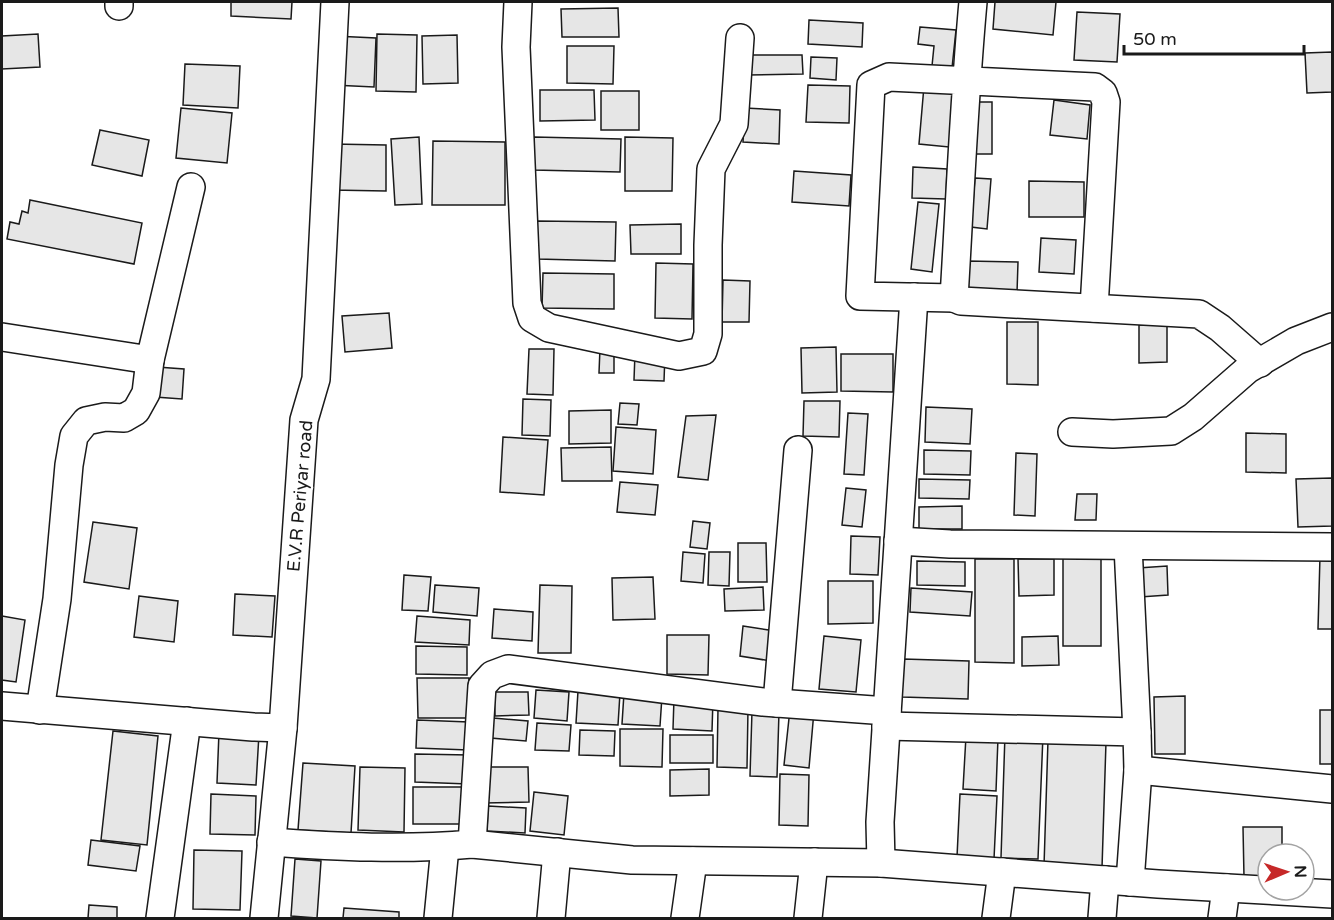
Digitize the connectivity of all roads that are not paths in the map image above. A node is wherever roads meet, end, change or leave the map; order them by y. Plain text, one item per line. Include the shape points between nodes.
1 (335, 2) edge
2 (518, 2) edge
3 (973, 2) edge
4 (740, 38) dead end
5 (968, 82) junction
6 (191, 187) dead end
7 (914, 297) junction
8 (954, 298) junction
9 (1094, 308) junction
10 (1332, 327) edge
11 (2, 337) edge
12 (150, 360) junction
13 (1260, 363) junction
14 (1072, 432) dead end
15 (798, 450) dead end
16 (898, 541) junction
17 (1128, 546) junction
18 (1332, 547) edge
19 (777, 703) junction
20 (2, 706) edge
21 (40, 710) junction
22 (887, 719) junction
23 (188, 721) junction
24 (284, 728) junction
25 (1137, 732) junction
26 (1138, 770) junction
27 (1332, 789) edge
28 (271, 842) junction
29 (472, 844) junction
30 (445, 847) junction
31 (557, 852) junction
32 (693, 861) junction
33 (814, 862) junction
34 (881, 863) junction
35 (1002, 872) junction
36 (1117, 881) junction
37 (1226, 888) junction
38 (1332, 894) edge
39 (160, 918) edge
40 (264, 918) edge
41 (438, 918) edge
42 (551, 918) edge
43 (685, 918) edge
44 (808, 918) edge
45 (996, 918) edge
46 (1102, 918) edge
47 (1222, 918) edge

1 - 24 street, E.V.R Periyar road via 316,379 304,420
2 - 4 street via 516,46 526,303 532,318 549,328 679,356 703,351 708,334 711,169 734,124
3 - 5 street
5 - 7 street via 889,76 871,85 860,296
5 - 8 street
5 - 9 street via 1095,87 1103,93 1106,102
6 - 12 street
7 - 8 street
7 - 16 street
8 - 9 street
9 - 13 street via 1199,314
10 - 13 street via 1296,341
11 - 12 street
12 - 21 street via 146,393 136,411 124,418 86,421 74,436 57,599
13 - 14 street via 1171,431
15 - 19 street
16 - 17 street
16 - 22 street
17 - 18 street
17 - 25 street
19 - 22 street
19 - 29 street via 508,669 492,675 482,686
20 - 21 street
21 - 23 street
22 - 25 street
22 - 34 street
23 - 24 street
23 - 39 street
24 - 28 street, E.V.R Periyar road
25 - 26 street
26 - 27 street
26 - 36 street
28 - 30 street via 343,848
28 - 40 street, E.V.R Periyar road
29 - 30 street
29 - 31 street
30 - 41 street
31 - 32 street via 632,860
31 - 42 street
32 - 33 street
32 - 43 street
33 - 34 street
33 - 44 street
34 - 35 street
35 - 36 street
35 - 45 street
36 - 37 street
36 - 46 street
37 - 38 street
37 - 47 street

